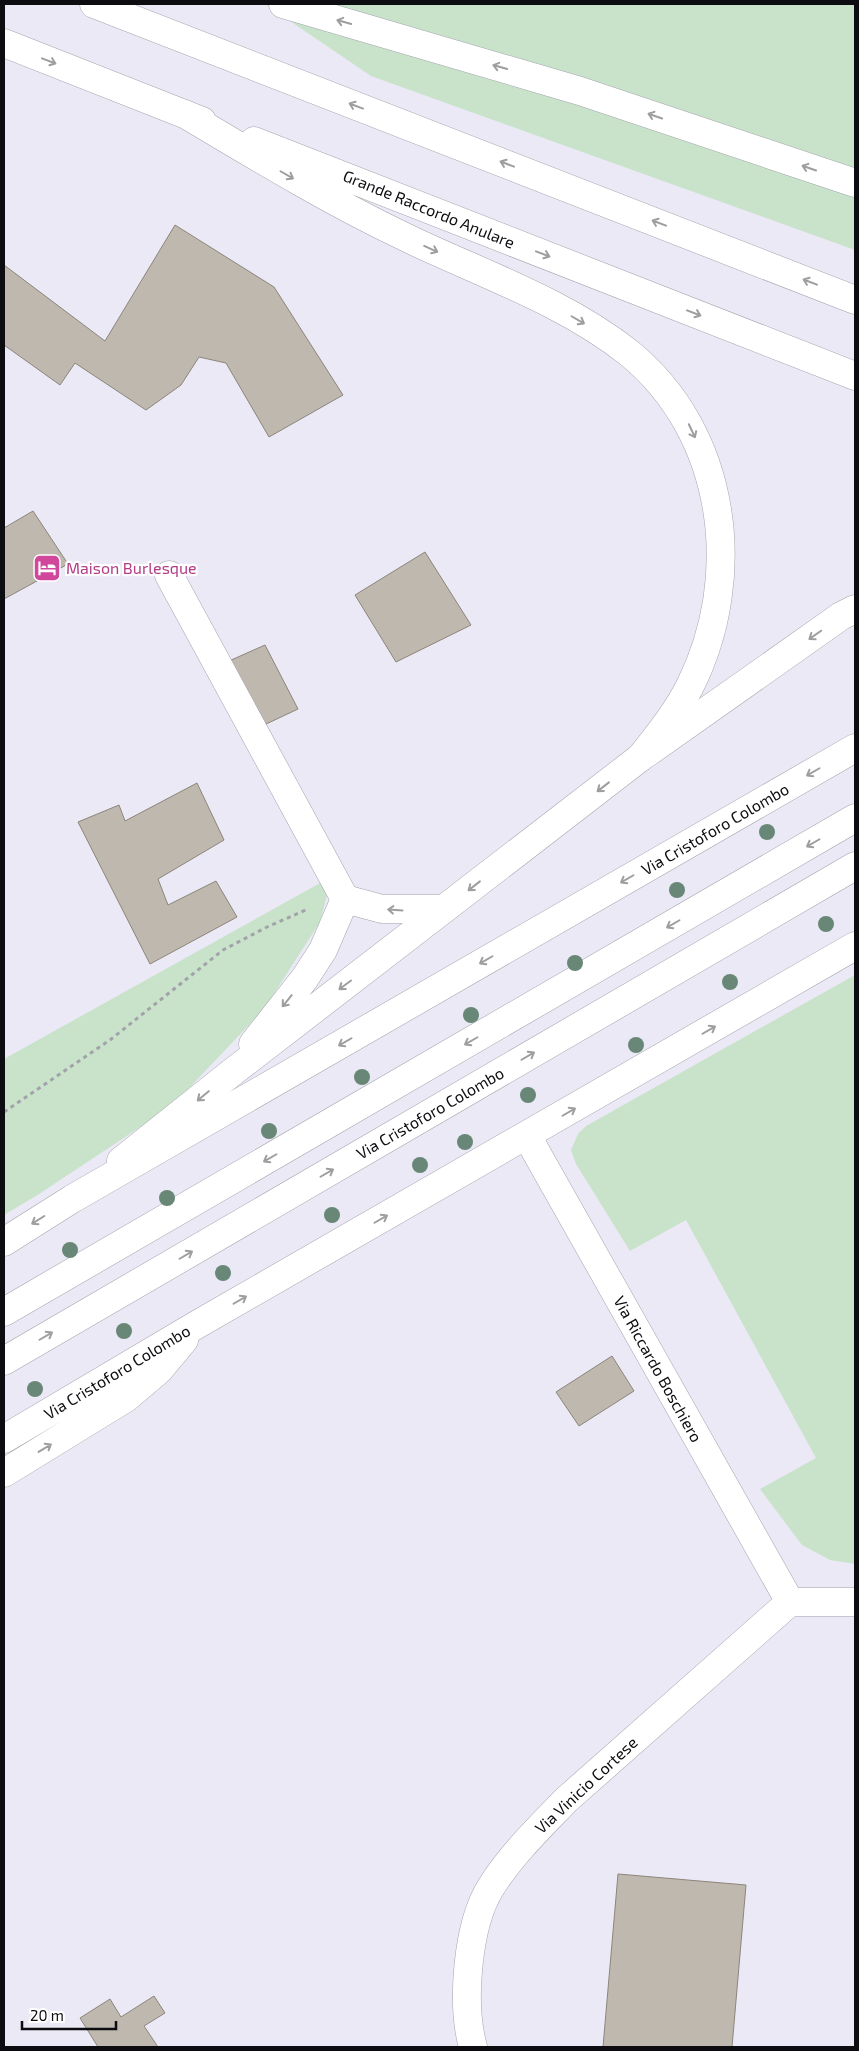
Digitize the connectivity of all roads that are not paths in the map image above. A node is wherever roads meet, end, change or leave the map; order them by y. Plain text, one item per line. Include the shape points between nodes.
1 (94, 4) edge
2 (283, 4) edge
3 (4, 43) edge
4 (185, 114) junction
5 (855, 183) edge
6 (855, 300) edge
7 (855, 376) edge
8 (169, 575) dead end
9 (855, 609) edge
10 (855, 748) edge
11 (641, 757) junction
12 (855, 818) edge
13 (855, 866) edge
14 (343, 896) junction
15 (444, 910) junction
16 (855, 946) edge
17 (230, 1074) junction
18 (526, 1136) junction
19 (72, 1199) junction
20 (4, 1242) edge
21 (4, 1312) edge
22 (198, 1324) junction
23 (4, 1361) edge
24 (4, 1439) edge
25 (4, 1473) edge
26 (790, 1602) junction
27 (855, 1602) edge
28 (473, 2047) edge

6 -> 1 main road
5 -> 2 main road via 580,91
3 -> 4 main road, Grande Raccordo Anulare
4 -> 7 main road, Grande Raccordo Anulare
4 -> 11 main road via 334,202 503,280 582,322 627,352 673,398 688,422 712,481 722,547 720,577 707,644 691,685 676,711
8 - 14 main road
9 -> 11 main road
10 -> 19 main road, Via Cristoforo Colombo
11 -> 15 main road
12 -> 21 main road
23 -> 13 main road, Via Cristoforo Colombo
15 -> 14 main road via 382,909
14 -> 17 main road via 323,950
15 -> 17 main road
18 -> 16 main road, Via Cristoforo Colombo
17 -> 19 main road
22 -> 18 main road, Via Cristoforo Colombo
18 - 26 main road, Via Riccardo Boschiero
19 -> 20 main road, Via Cristoforo Colombo
22 - 24 main road, Via Cristoforo Colombo
25 -> 22 main road via 126,1398 159,1370
26 - 27 main road
26 - 28 main road, Via Vinicio Cortese via 566,1800 492,1886 479,1914 469,1965 467,2011

